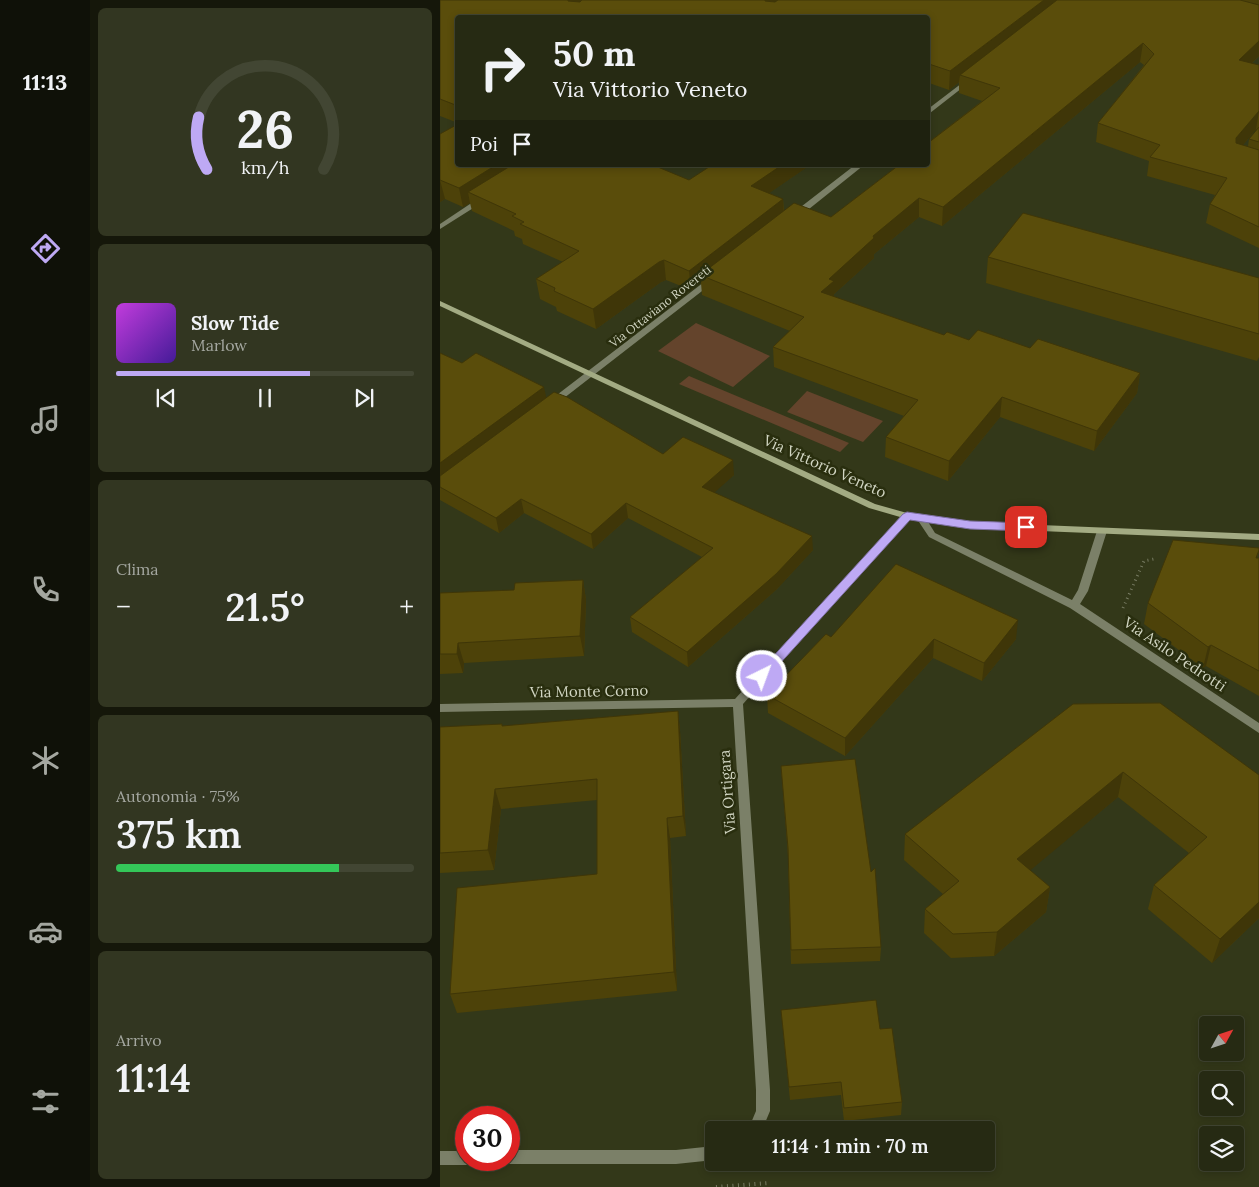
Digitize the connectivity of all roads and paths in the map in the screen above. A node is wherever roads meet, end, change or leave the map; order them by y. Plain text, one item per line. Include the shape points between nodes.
1 (972, 78) edge
2 (930, 110) edge
3 (857, 167) edge
4 (489, 196) edge
5 (788, 221) edge
6 (440, 227) edge
7 (721, 273) edge
8 (440, 303) edge
9 (592, 374) junction
10 (546, 407) edge
11 (907, 516) junction
12 (922, 518) junction
13 (1102, 530) junction
14 (1259, 537) edge
15 (1162, 558) dead end
16 (1074, 605) junction
17 (1122, 610) dead end
18 (738, 704) junction
19 (440, 708) edge
20 (1259, 729) edge
21 (759, 1121) edge
22 (705, 1154) edge
23 (520, 1157) edge
24 (440, 1158) edge
25 (455, 1158) edge
26 (769, 1183) dead end
27 (716, 1187) edge

1 - 2 street
3 - 5 street
4 - 6 street
7 - 9 street, Via Ottaviano Rovereti
8 - 9 street, Via Vittorio Veneto
9 - 10 street, Via Ottaviano Rovereti
9 - 11 street, Via Vittorio Veneto via 872,506
11 - 12 street, Via Vittorio Veneto
11 - 18 street
12 - 13 street, Via Vittorio Veneto via 970,525
12 - 16 street, Via Asilo Pedrotti via 932,535
13 - 14 street, Via Vittorio Veneto
13 - 16 street via 1083,591
15 - 17 path via 1144,561
16 - 20 street, Via Asilo Pedrotti
18 - 19 street, Via Monte Corno
18 - 21 street, Via Ortigara via 763,1090 763,1111
22 - 23 street
24 - 25 street
26 - 27 path

